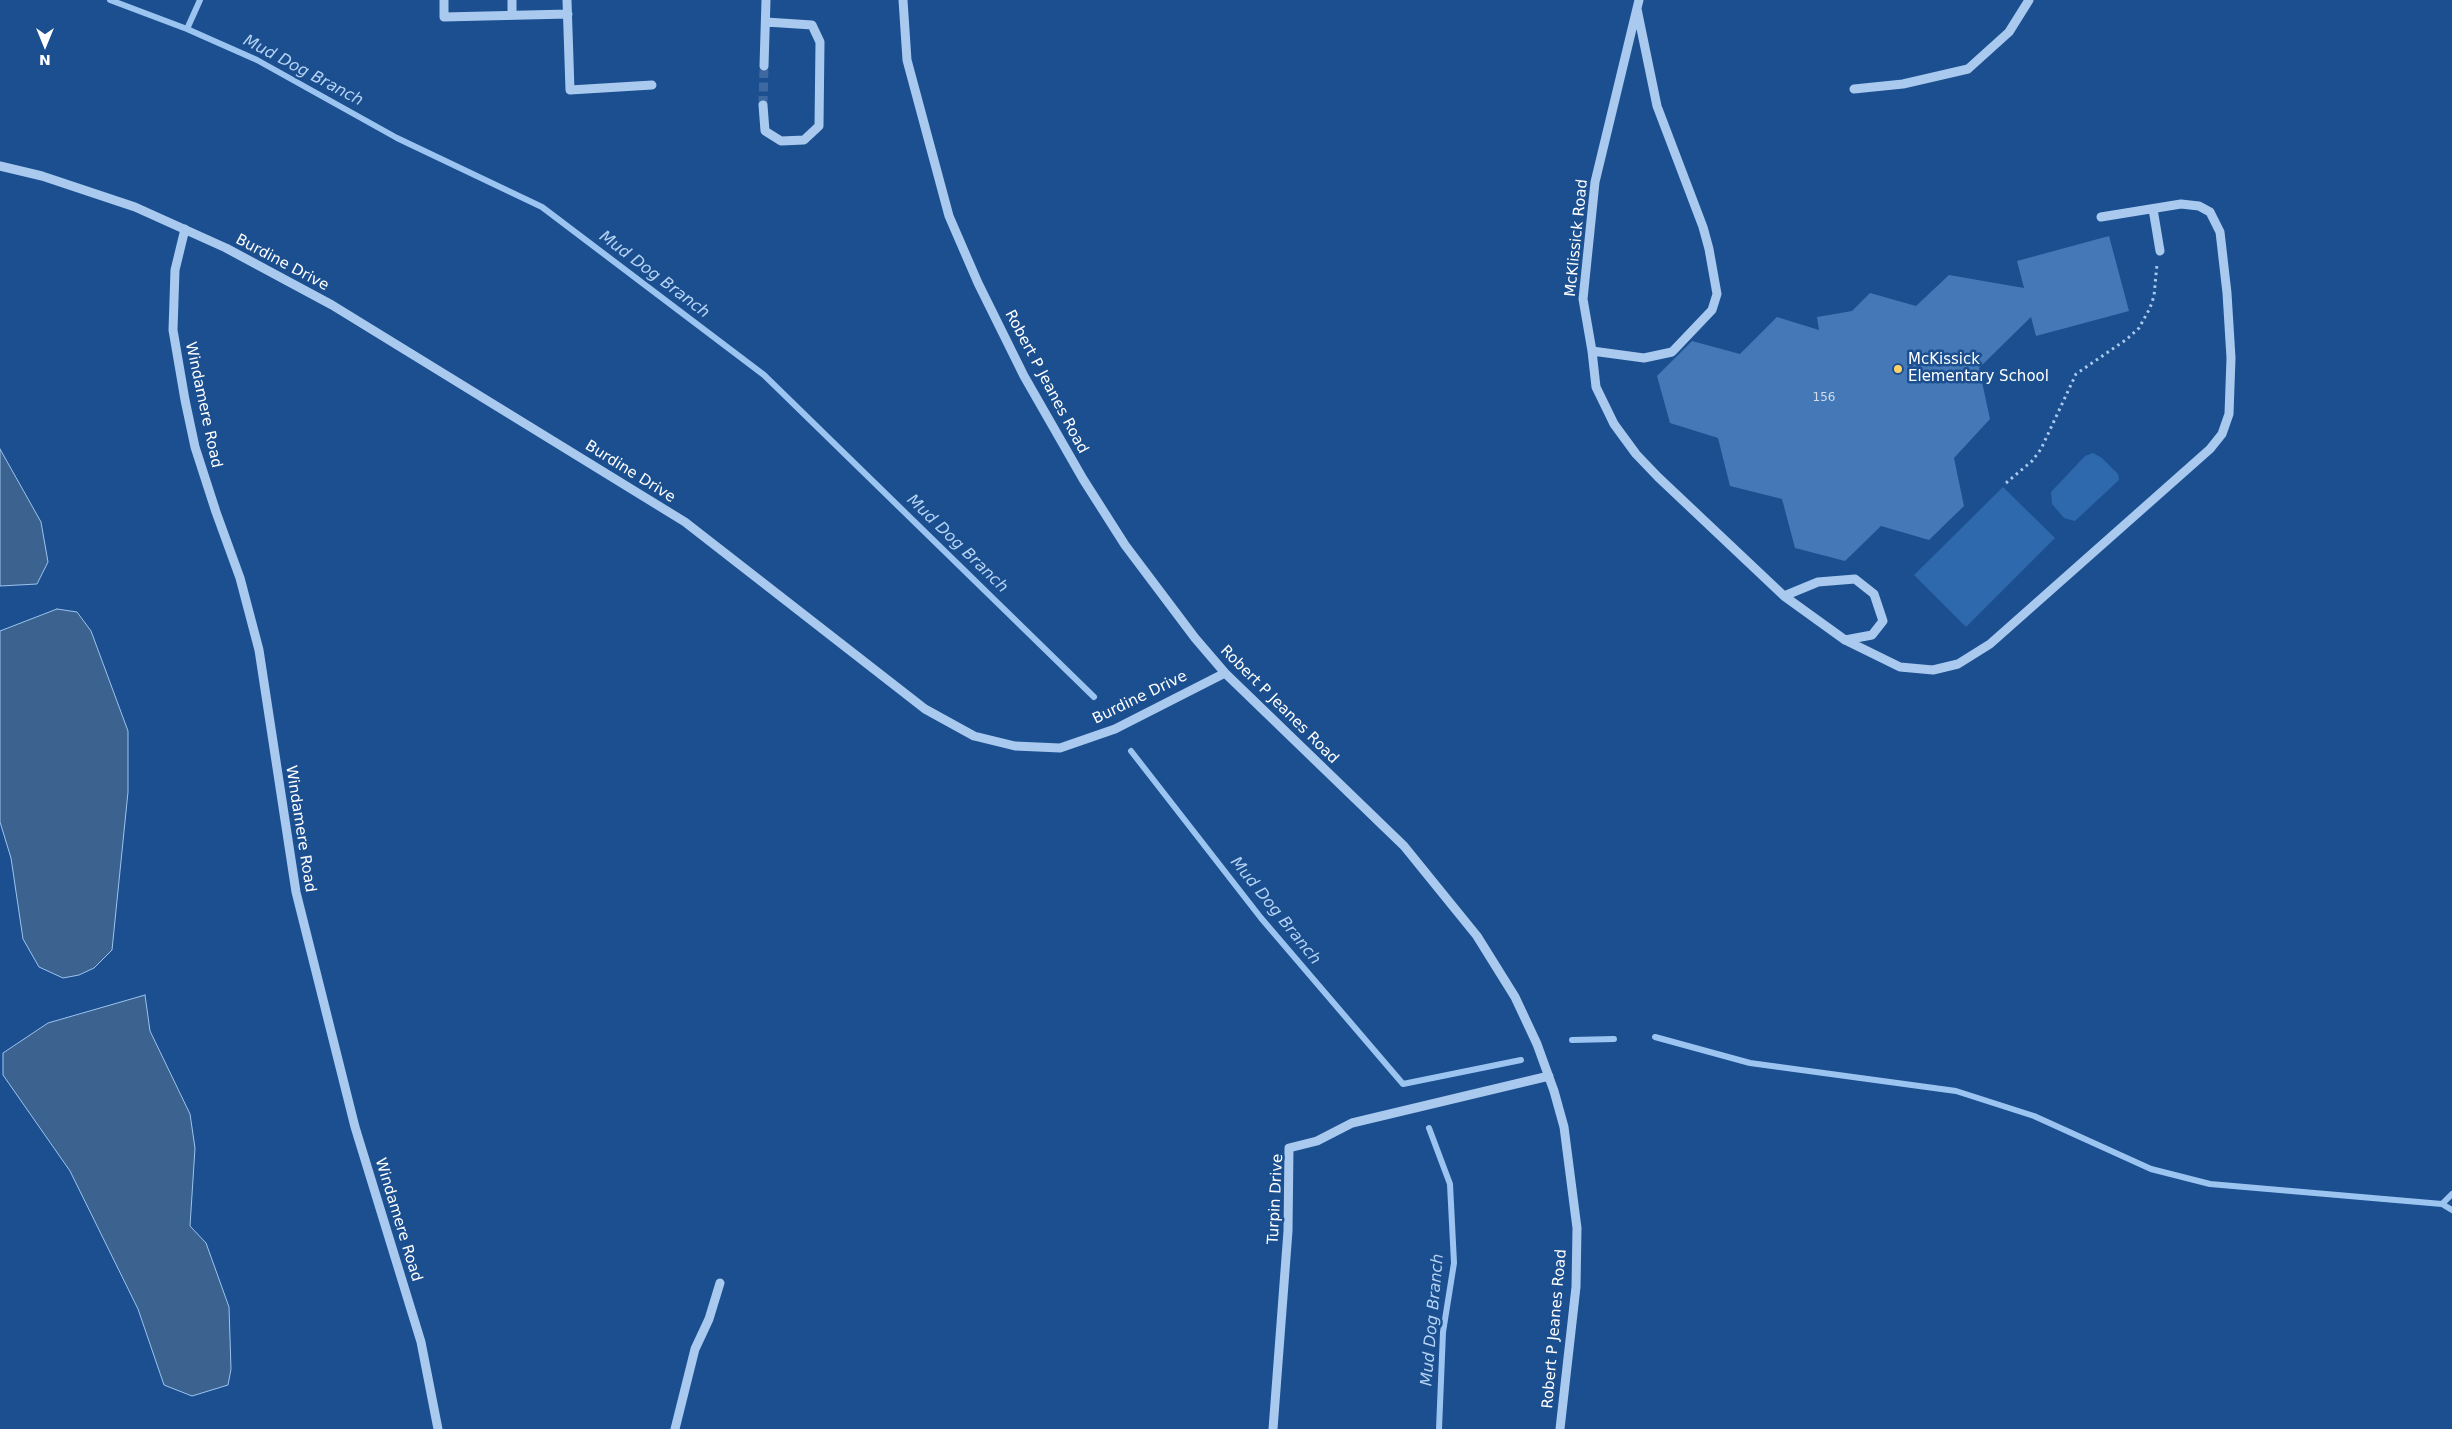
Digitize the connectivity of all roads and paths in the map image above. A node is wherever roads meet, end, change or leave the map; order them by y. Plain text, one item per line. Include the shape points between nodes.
1 (444, 0) edge
2 (512, 0) edge
3 (567, 0) edge
4 (766, 0) edge
5 (903, 0) edge
6 (2029, 0) edge
7 (1638, 4) edge
8 (568, 14) junction
9 (512, 15) junction
10 (766, 22) junction
11 (764, 66) tunnel mouth
12 (652, 86) dead end
13 (1854, 89) dead end
14 (763, 105) tunnel mouth
15 (0, 166) edge
16 (2153, 209) junction
17 (2102, 217) dead end
18 (185, 229) junction
19 (2160, 251) joint
20 (1592, 351) junction
21 (2006, 483) dead end
22 (1784, 596) junction
23 (1845, 640) junction
24 (1225, 673) junction
25 (1549, 1076) junction
26 (720, 1283) dead end
27 (438, 1429) edge
28 (675, 1429) edge
29 (1273, 1429) edge
30 (1560, 1429) edge

1 - 9 street via 444,17
2 - 9 street
3 - 8 street
4 - 10 street
5 - 24 street, Robert P Jeanes Road via 907,60 949,216 978,283 1024,376 1109,520 1195,638
6 - 13 street via 2009,32 1968,68 1902,84
7 - 20 street, McKlissick Road via 1595,182 1583,298
7 - 20 street, McKlissick Road via 1657,106 1709,249 1716,294 1712,310 1672,352 1644,358
8 - 9 street
8 - 12 street via 570,90
10 - 11 street
10 - 14 street via 812,25 820,42 819,126 804,140 781,141 765,131
15 - 18 street, Burdine Drive via 42,176 126,204
16 - 17 street
16 - 19 street
16 - 23 street via 2181,204 2199,206 2210,212 2220,232 2232,391 2222,434 2210,449 1990,644 1958,664 1933,670 1900,667
18 - 24 street, Burdine Drive via 332,305 685,522 925,709 974,736 1015,746 1060,748 1115,728
18 - 27 street, Windamere Road via 175,270 173,330 185,400 196,447 240,578 259,650 298,901 355,1127 421,1342
19 - 21 path via 2154,296 2145,320 2127,339 2076,374 2041,449
20 - 22 street via 1596,387 1614,424 1636,454
22 - 23 street
22 - 23 street via 1818,582 1855,579 1874,594 1882,621 1872,635
24 - 25 street, Robert P Jeanes Road via 1404,846 1477,936 1515,997
25 - 29 street, Turpin Drive via 1352,1123 1316,1141 1289,1148 1288,1231
25 - 30 street, Robert P Jeanes Road via 1564,1127 1577,1228 1576,1286
26 - 28 street via 709,1320 695,1349

